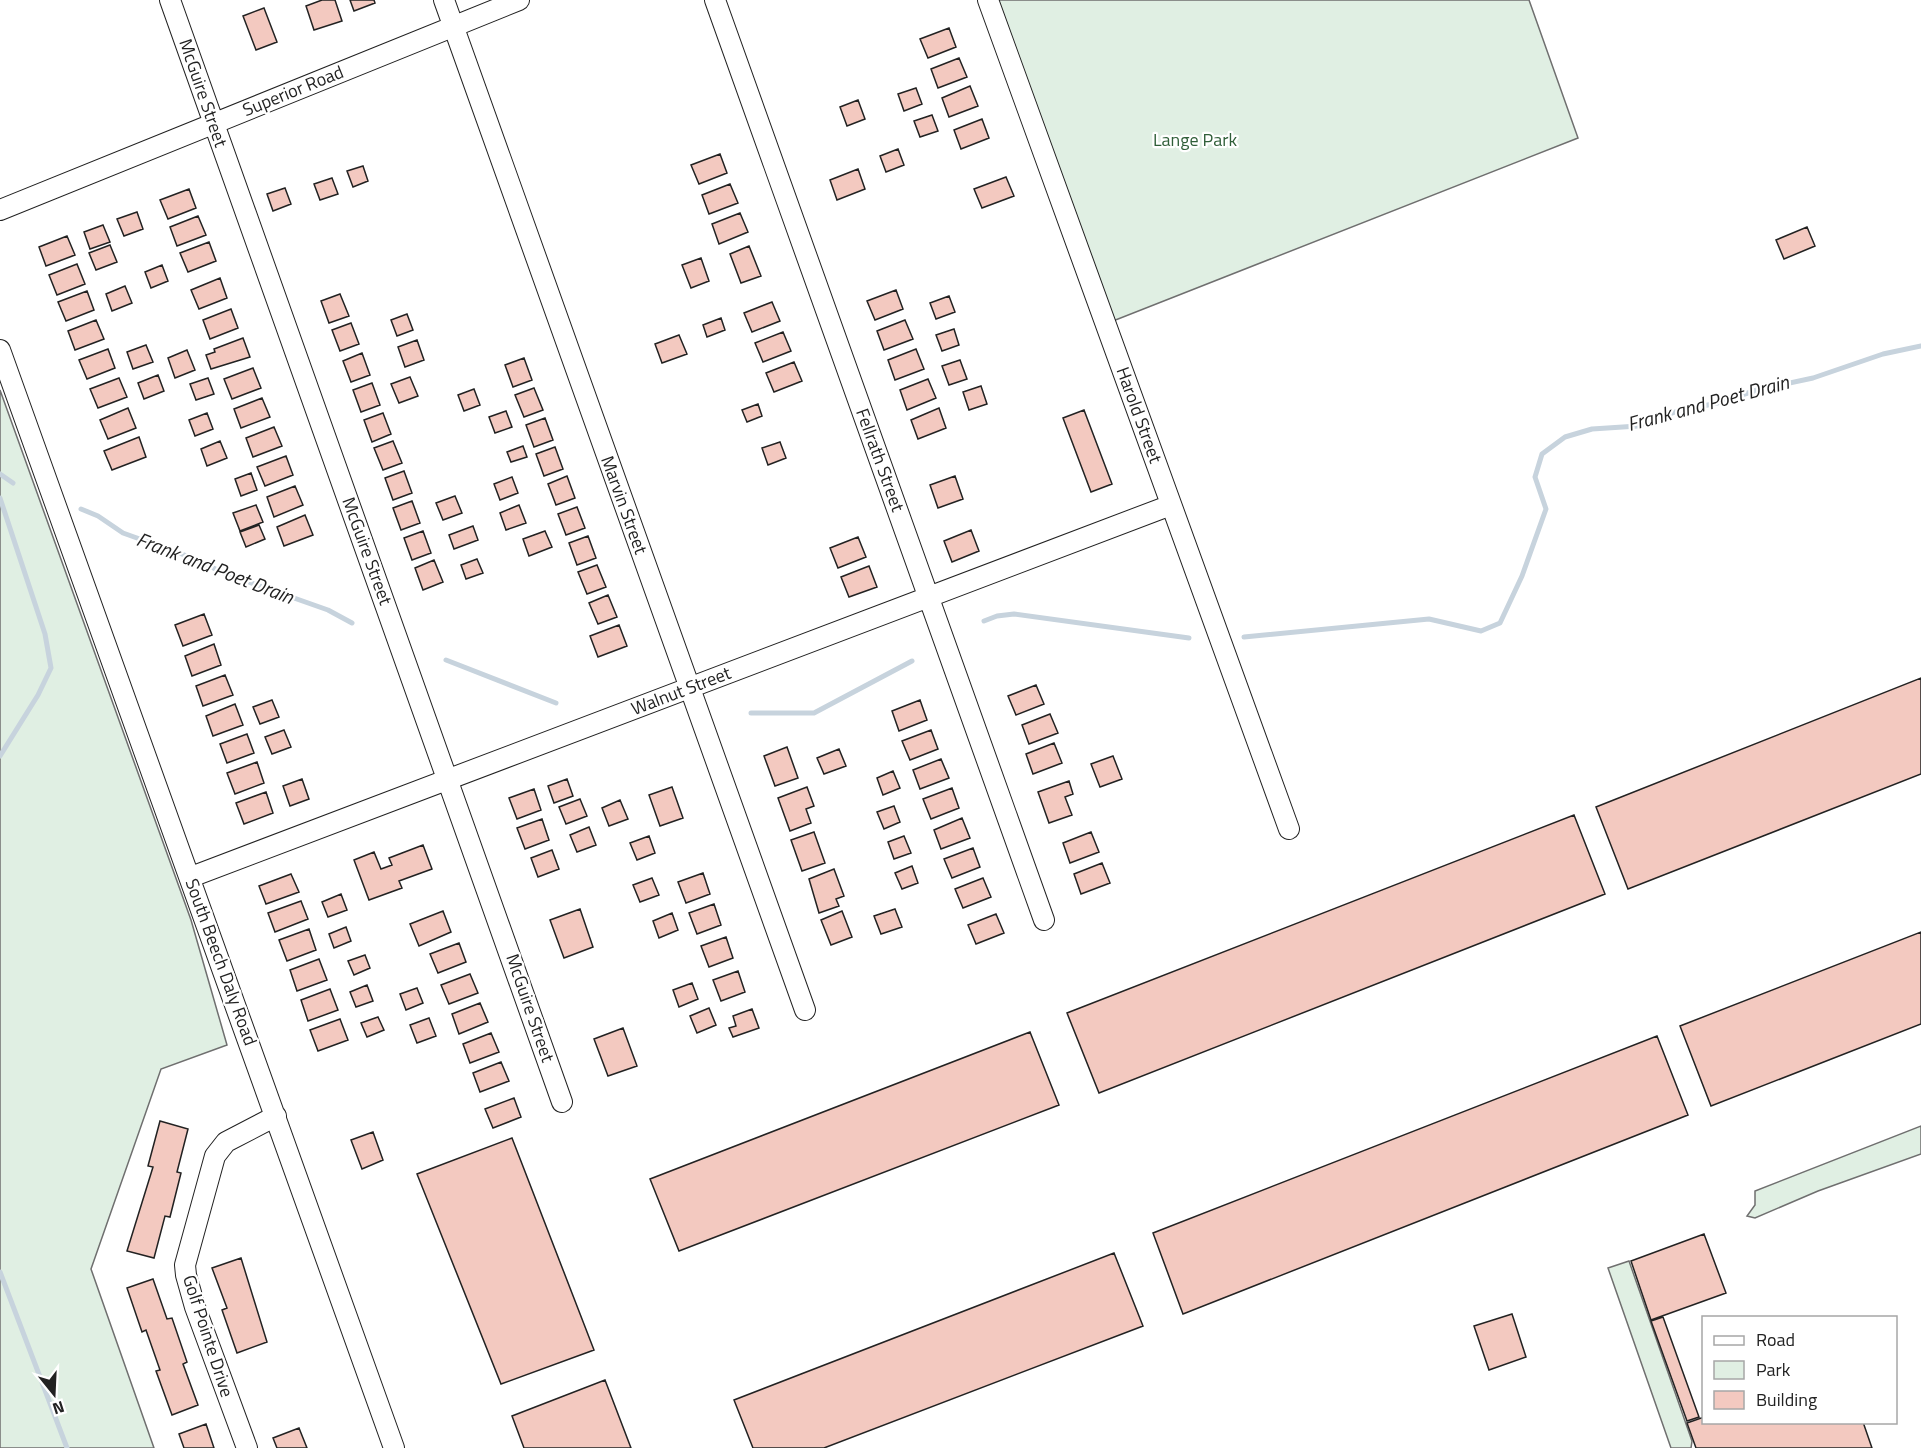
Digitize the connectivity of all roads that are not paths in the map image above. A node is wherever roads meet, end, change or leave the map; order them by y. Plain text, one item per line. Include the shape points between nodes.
1 (170, 0) edge
2 (444, 0) edge
3 (519, 0) edge
4 (715, 0) edge
5 (988, 0) edge
6 (453, 27) junction
7 (214, 123) junction
8 (0, 210) edge
9 (0, 350) edge
10 (1171, 505) junction
11 (929, 596) junction
12 (690, 687) junction
13 (449, 779) junction
14 (1289, 829) dead end
15 (191, 877) junction
16 (1044, 920) dead end
17 (805, 1010) dead end
18 (562, 1102) dead end
19 (276, 1116) junction
20 (247, 1448) edge
21 (394, 1448) edge

1 - 7 street, McGuire Street
2 - 6 street, Marvin Street
3 - 6 street, Superior Road
4 - 11 street, Fellrath Street
5 - 10 street, Harold Street
6 - 7 street, Superior Road
6 - 12 street, Marvin Street
7 - 8 street, Superior Road
7 - 13 street, McGuire Street
9 - 15 street, South Beech Daly Road
10 - 11 street, Walnut Street
10 - 14 street, Harold Street
11 - 12 street, Walnut Street
11 - 16 street, Fellrath Street
12 - 13 street, Walnut Street
12 - 17 street, Marvin Street
13 - 15 street, Walnut Street
13 - 18 street, McGuire Street
15 - 19 street, South Beech Daly Road
19 - 20 street, Golf Pointe Drive via 226,1142 215,1156 185,1265 195,1307
19 - 21 street, South Beech Daly Road

